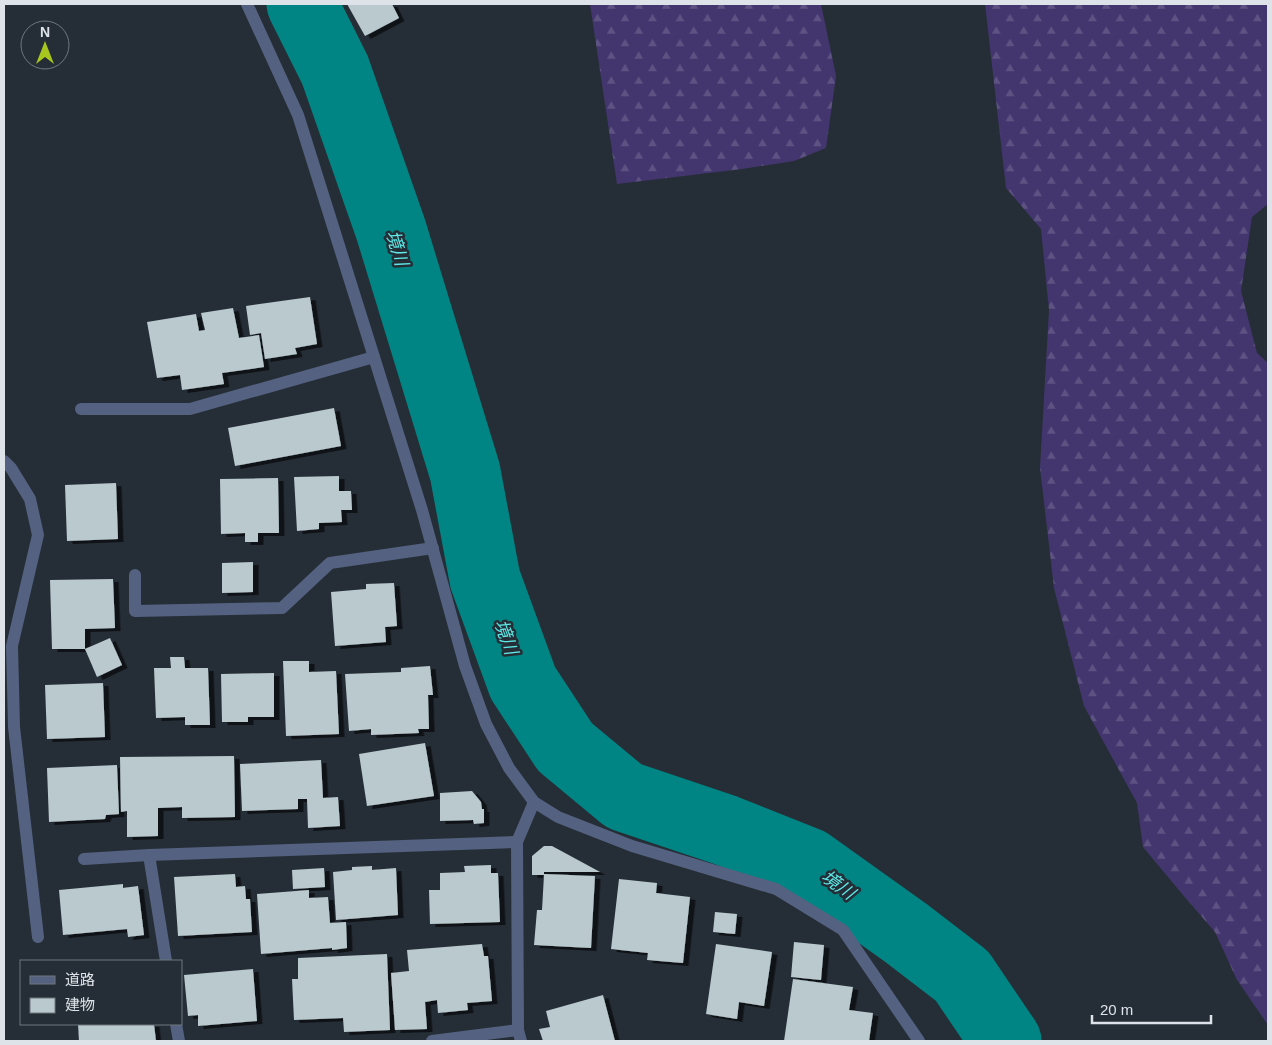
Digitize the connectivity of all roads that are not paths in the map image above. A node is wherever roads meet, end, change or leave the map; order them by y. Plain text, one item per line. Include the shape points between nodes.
1 (247, 4) edge
2 (374, 357) junction
3 (81, 409) dead end
4 (4, 461) edge
5 (433, 548) junction
6 (135, 575) dead end
7 (534, 802) junction
8 (517, 842) junction
9 (150, 855) junction
10 (84, 859) dead end
11 (38, 937) dead end
12 (166, 960) edge
13 (176, 1025) edge
14 (519, 1036) edge
15 (179, 1041) edge
16 (432, 1041) edge
17 (919, 1041) edge

1 - 2 street via 298,115
2 - 3 street via 190,409
2 - 5 street
4 - 11 street via 30,498 38,535 12,646 14,727
5 - 6 street via 330,564 282,608 135,611
5 - 7 street via 465,666 486,724 509,768
7 - 8 street
7 - 17 street via 558,817 632,846 776,890 843,930
8 - 9 street
8 - 14 street
9 - 10 street
9 - 12 street
13 - 15 street
14 - 16 street

